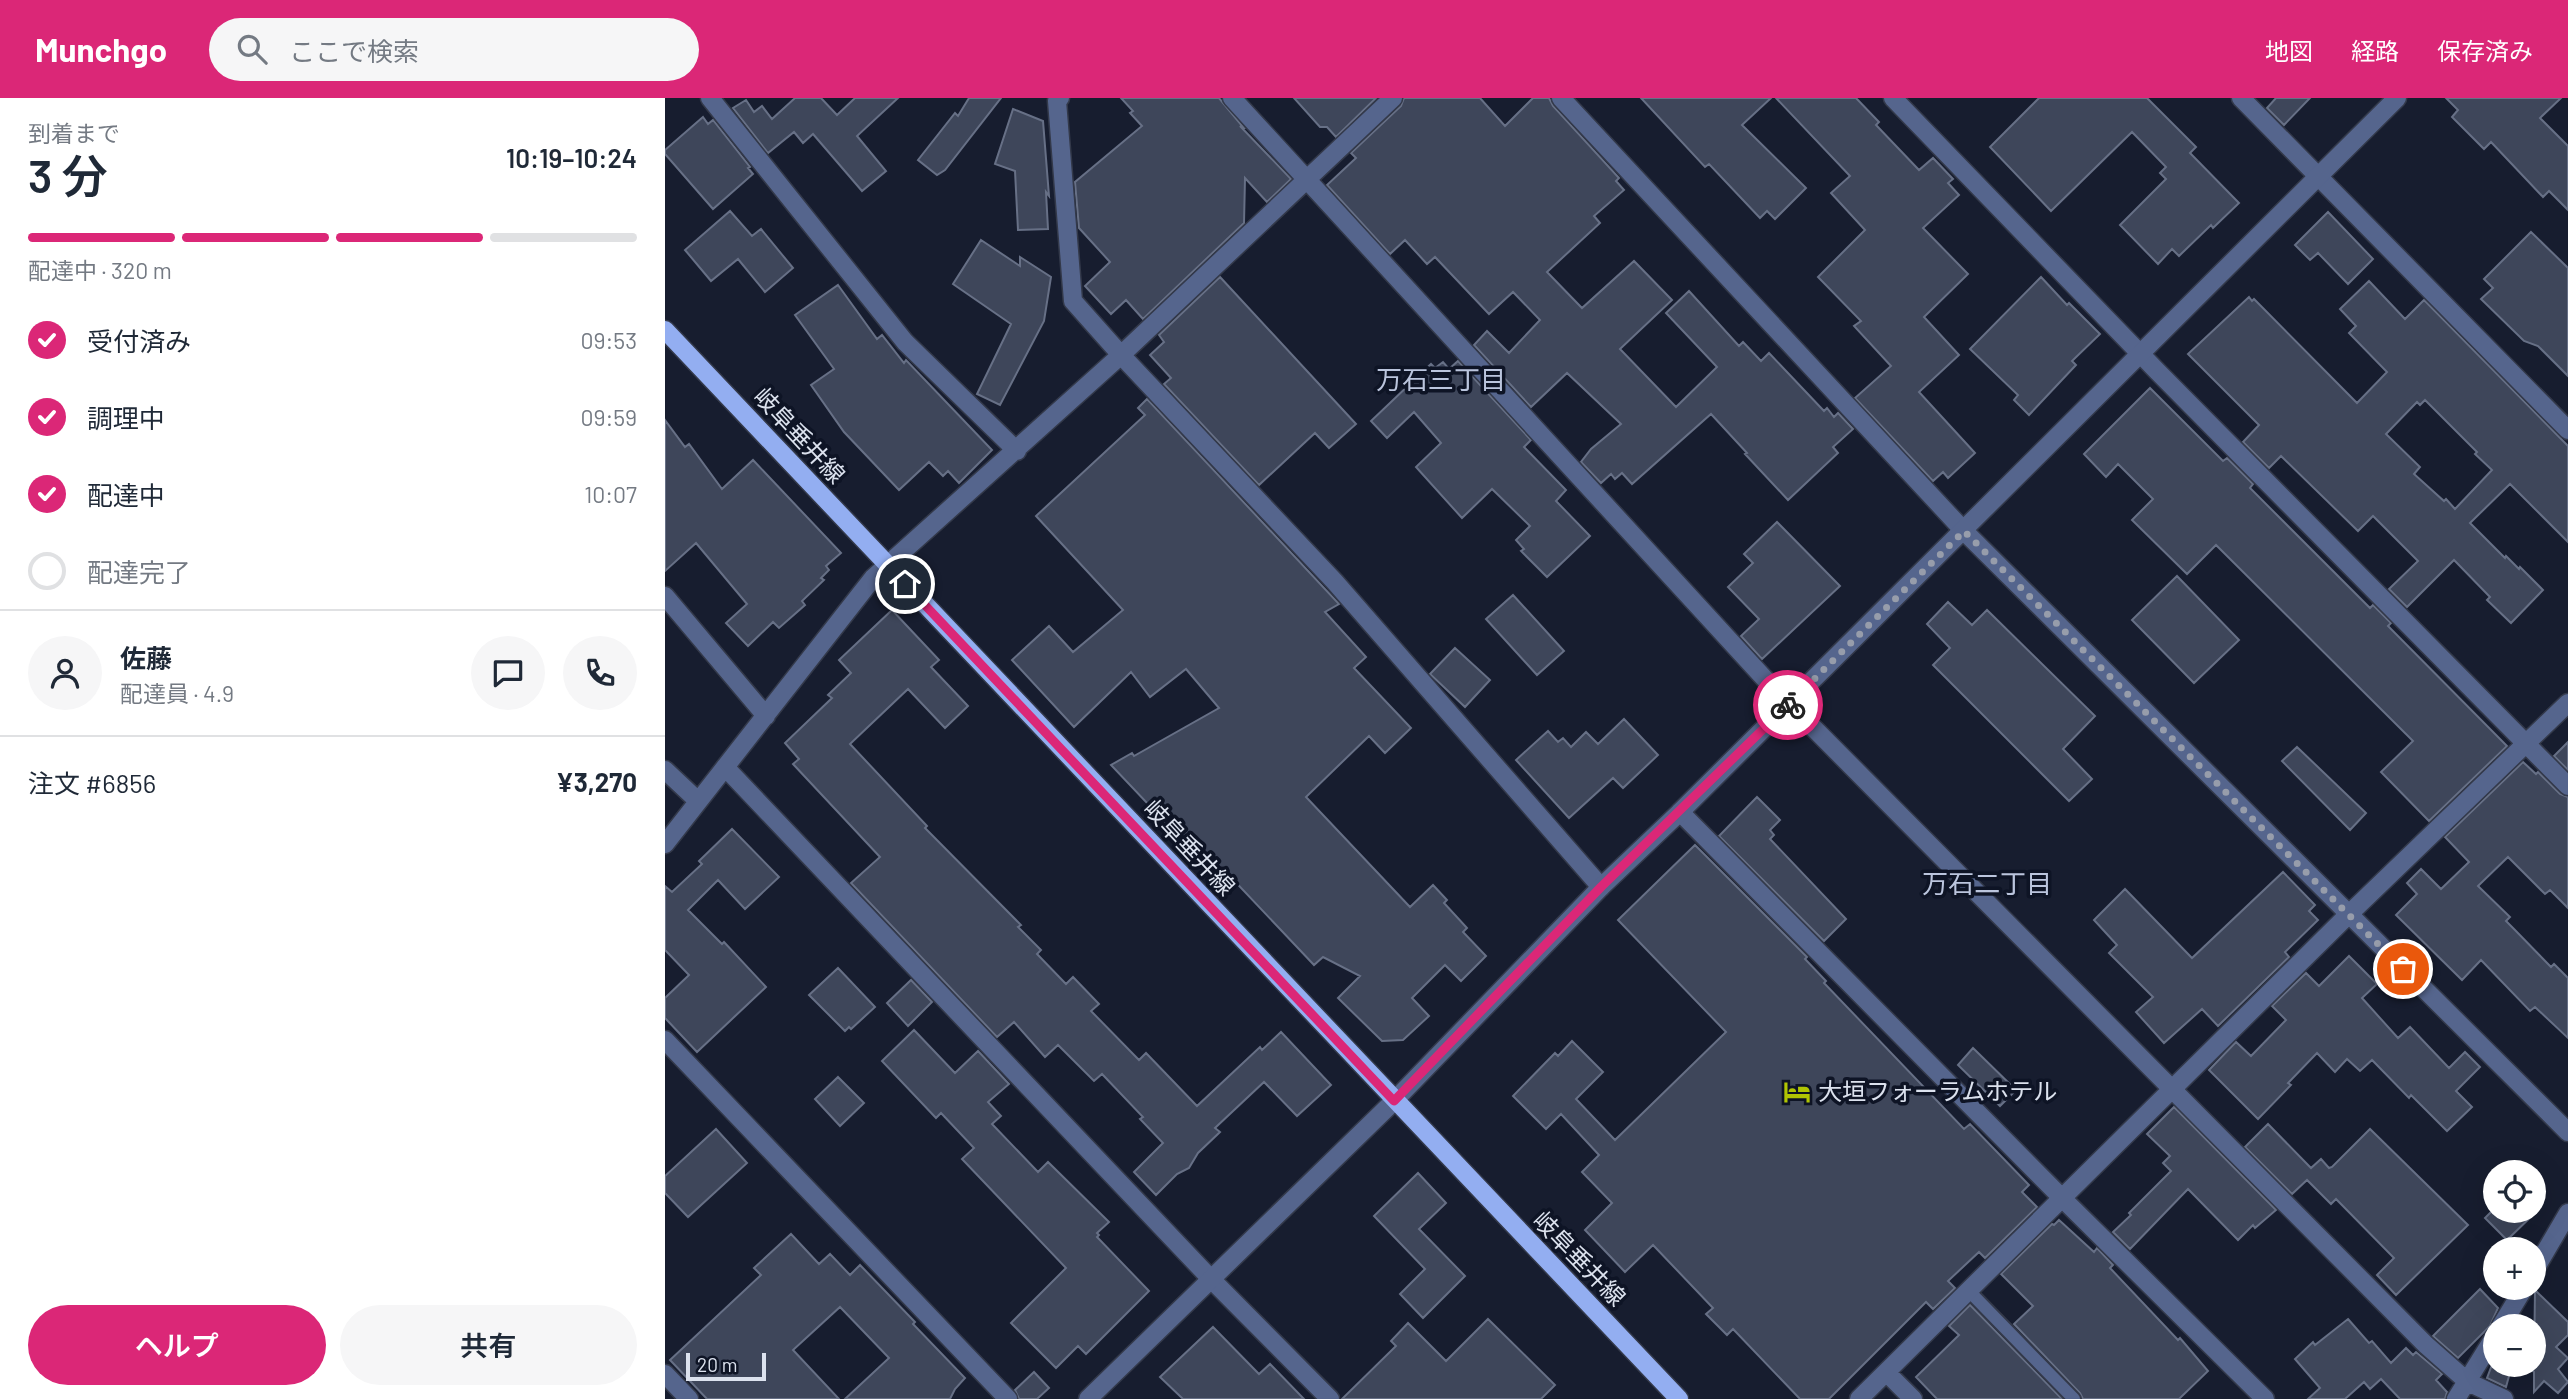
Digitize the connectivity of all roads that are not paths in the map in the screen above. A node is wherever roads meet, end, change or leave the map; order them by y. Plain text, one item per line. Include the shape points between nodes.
1 (710, 98) edge
2 (1232, 98) edge
3 (1393, 98) edge
4 (1561, 98) edge
5 (1893, 98) edge
6 (2241, 98) edge
7 (2397, 98) edge
8 (1055, 99) edge
9 (2318, 177) junction
10 (1307, 180) junction
11 (665, 330) edge
12 (2140, 354) junction
13 (1121, 355) junction
14 (2568, 430) edge
15 (1017, 451) junction
16 (1964, 531) junction
17 (887, 564) junction
18 (665, 596) edge
19 (2568, 703) edge
20 (1790, 704) junction
21 (766, 716) junction
22 (2526, 745) junction
23 (725, 767) junction
24 (665, 771) edge
25 (2568, 786) edge
26 (698, 801) junction
27 (1680, 812) junction
28 (665, 844) edge
29 (1601, 887) junction
30 (2348, 915) junction
31 (665, 1040) edge
32 (2175, 1089) junction
33 (1394, 1101) junction
34 (2568, 1132) edge
35 (2062, 1198) junction
36 (2568, 1213) edge
37 (2546, 1251) edge
38 (1211, 1279) junction
39 (1968, 1290) junction
40 (2483, 1356) edge
41 (1887, 1373) junction
42 (665, 1374) edge
43 (2468, 1382) junction
44 (689, 1399) edge
45 (1008, 1399) edge
46 (1087, 1399) edge
47 (1330, 1399) edge
48 (1679, 1399) edge
49 (1860, 1399) edge
50 (1913, 1399) edge
51 (2074, 1399) edge
52 (2265, 1399) edge
53 (2456, 1399) edge
54 (2504, 1399) edge

1 - 15 street via 905,342
2 - 10 street
3 - 10 street
4 - 16 street
5 - 12 street
6 - 9 street
7 - 9 street
8 - 13 street via 1073,301
9 - 12 street
9 - 14 street
10 - 13 street
10 - 20 street
11 - 17 main road, 岐阜垂井線
12 - 16 street
12 - 22 street
13 - 15 street
13 - 29 street via 1335,582
15 - 17 street
16 - 20 street
16 - 30 street
17 - 21 street
17 - 33 main road, 岐阜垂井線
18 - 21 street
19 - 22 street
20 - 27 street
20 - 32 street
21 - 23 street
22 - 25 street
22 - 30 street
23 - 26 street
23 - 38 street
24 - 26 street
26 - 28 street
27 - 29 street
27 - 35 street
29 - 33 street
30 - 32 street
30 - 34 street
31 - 45 street
32 - 35 street
32 - 43 street via 2426,1345
33 - 38 street
33 - 48 main road, 岐阜垂井線
35 - 39 street
35 - 52 street
36 - 37 street
38 - 46 street
38 - 47 street
39 - 41 street
39 - 51 lane
40 - 43 street
41 - 49 street
41 - 50 street
42 - 44 street
43 - 53 street
43 - 54 street

